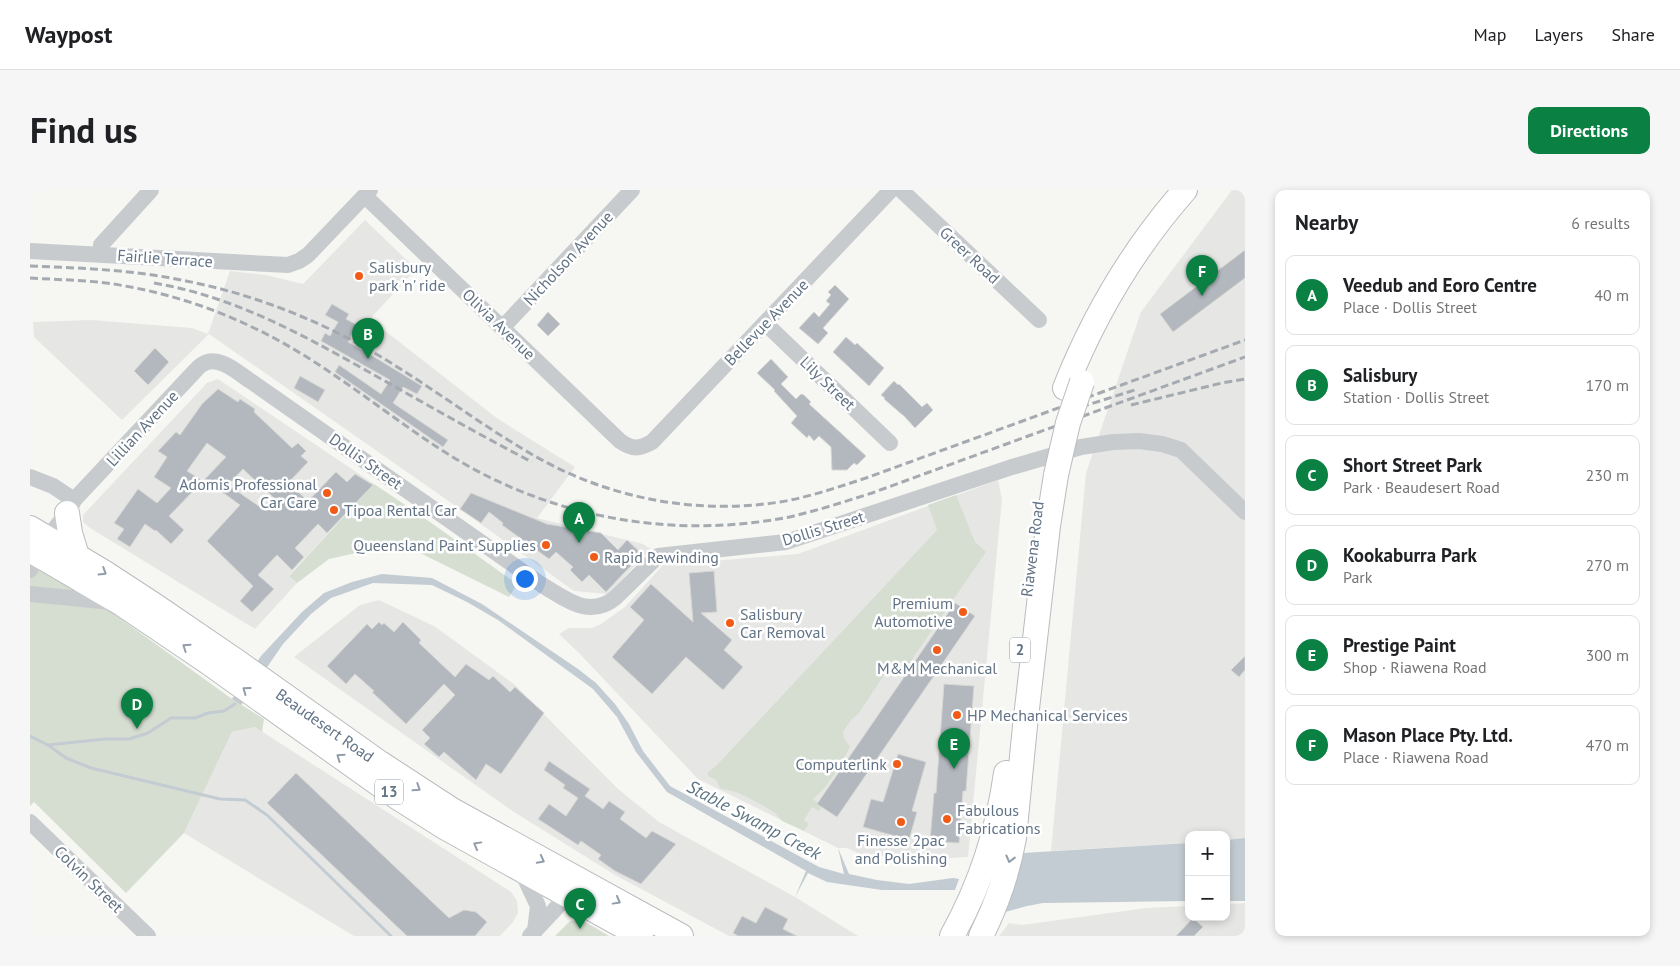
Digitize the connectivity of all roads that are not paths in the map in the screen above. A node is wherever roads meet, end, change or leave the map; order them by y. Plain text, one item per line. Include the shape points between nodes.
1 (151, 190) edge
2 (632, 190) edge
3 (891, 190) edge
4 (901, 190) edge
5 (1185, 190) edge
6 (1202, 190) edge
7 (367, 193) edge
8 (30, 251) edge
9 (100, 254) junction
10 (1039, 320) dead end
11 (765, 323) junction
12 (503, 327) junction
13 (213, 360) joint
14 (1074, 385) junction
15 (890, 443) dead end
16 (636, 448) joint
17 (30, 477) edge
18 (1048, 477) junction
19 (71, 506) junction
20 (1245, 512) edge
21 (35, 546) edge
22 (77, 556) junction
23 (30, 594) edge
24 (122, 604) junction
25 (231, 668) junction
26 (271, 697) junction
27 (30, 822) edge
28 (520, 868) junction
29 (575, 888) junction
30 (533, 933) edge
31 (148, 936) edge
32 (641, 936) edge
33 (681, 936) edge
34 (952, 936) edge
35 (982, 936) edge

1 - 9 street via 101,244
2 - 12 street, Nicholson Avenue
3 - 11 street, Bellevue Avenue
4 - 10 street, Greer Road
5 - 14 highway, Riawena Road / 2 via 1138,250 1109,294 1084,341
6 - 14 highway, Riawena Road / 2 via 1136,276
7 - 9 street, Fairlie Terrace via 308,255 288,265
7 - 12 street, Olivia Avenue
8 - 9 street, Fairlie Terrace
11 - 15 street, Lily Street
11 - 16 street, Bellevue Avenue via 652,442
12 - 16 street, Olivia Avenue via 620,441
13 - 19 street, Lillian Avenue via 194,372
13 - 20 street, Dollis Street via 252,382 542,585 584,607 597,608 608,604 658,556 786,542 1012,467 1081,447 1112,442 1139,441 1181,450
14 - 18 highway, Riawena Road / 2, bridge via 1068,423
17 - 19 street via 53,486
18 - 34 highway, Riawena Road / 2 via 1002,802 983,870
18 -> 35 highway, Riawena Road / 2 via 1048,526 1014,838 997,901
19 - 21 street, Lillian Avenue
19 - 22 highway via 70,533
21 - 22 highway, Beaudesert Road / 13
21 - 24 highway, Beaudesert Road / 13
22 -> 25 highway, Beaudesert Road / 13 via 154,605
23 - 24 street, Beaudesert Road
25 -> 24 highway, Beaudesert Road / 13
25 - 26 highway, Beaudesert Road / 13
28 -> 26 highway, Beaudesert Road / 13 via 446,828 398,797
26 -> 29 highway, Beaudesert Road / 13
27 - 31 street, Colvin Street
28 - 29 highway, Beaudesert Road / 13
28 - 30 street via 538,906
29 - 30 street
29 - 32 highway, Beaudesert Road / 13
29 -> 33 highway, Beaudesert Road / 13

